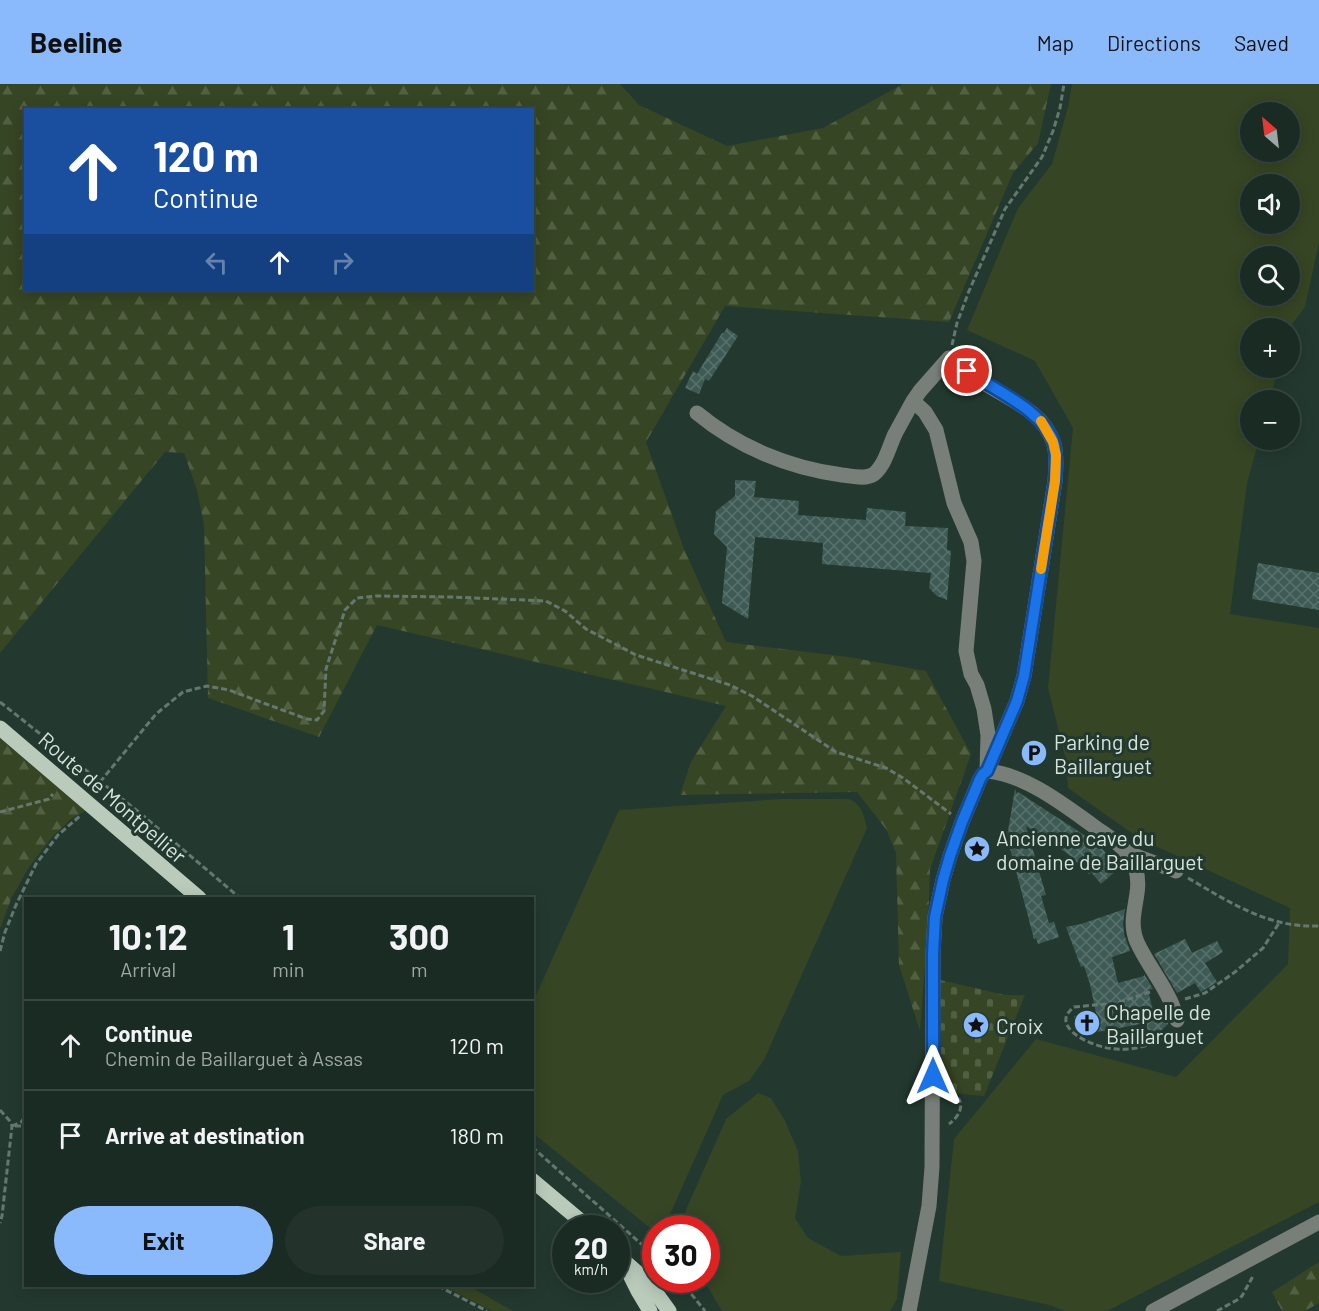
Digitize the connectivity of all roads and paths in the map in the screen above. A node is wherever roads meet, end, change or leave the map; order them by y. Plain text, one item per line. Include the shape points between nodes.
1 (1064, 84) edge
2 (949, 358) junction
3 (913, 402) junction
4 (697, 412) dead end
5 (0, 702) edge
6 (0, 728) edge
7 (987, 771) junction
8 (62, 780) junction
9 (100, 782) junction
10 (93, 806) junction
11 (0, 812) edge
12 (962, 822) junction
13 (1128, 853) junction
14 (1176, 871) joint
15 (198, 897) edge
16 (239, 897) edge
17 (1279, 923) junction
18 (1319, 926) edge
19 (0, 951) edge
20 (1167, 994) junction
21 (1177, 1020) joint
22 (0, 1110) edge
23 (24, 1118) edge
24 (12, 1126) junction
25 (24, 1126) edge
26 (534, 1149) edge
27 (534, 1182) edge
28 (574, 1215) edge
29 (1319, 1222) edge
30 (0, 1223) edge
31 (642, 1245) edge
32 (630, 1266) edge
33 (1256, 1272) dead end
34 (630, 1277) edge
35 (440, 1287) edge
36 (690, 1293) edge
37 (487, 1311) edge
38 (650, 1311) edge
39 (669, 1311) edge
40 (705, 1311) edge
41 (909, 1311) edge
42 (1153, 1311) edge
43 (1217, 1311) edge

1 - 2 path via 1053,131 1042,156 996,227 957,323
2 - 3 street
2 - 7 street via 1041,421 1056,455 1024,676
3 - 4 street via 881,467 865,477 825,473 762,454 727,435
3 - 7 street via 936,430 954,503 972,542 974,561 966,651 984,709
5 - 9 path
6 - 8 main road, Route de Montpellier
7 - 12 street
7 - 13 street via 1021,780 1040,790
8 - 10 main road, Route de Montpellier
8 - 11 path via 49,799
9 - 12 path via 156,714 183,692 207,686 229,690 317,720 324,711 326,669 345,610 357,598 452,597 546,602 636,655 730,685 752,696 836,752 886,768 903,778
9 - 16 path
10 - 15 main road, Route de Montpellier
10 - 19 path via 58,835 42,855 16,905
12 - 41 street via 935,917 932,1167 929,1206
13 - 14 street
13 - 20 street via 1138,877 1133,929
14 - 17 path via 1224,899
17 - 18 path
17 - 20 path via 1263,948 1205,993 1178,1002
20 - 21 street
20 - 21 path via 1074,1007 1068,1011 1067,1024 1077,1036 1105,1048 1121,1049 1162,1039 1178,1026
22 - 24 path
23 - 24 path
24 - 25 path
24 - 30 path
26 - 31 path
27 - 28 main road
29 - 42 street
32 - 39 main road via 648,1282
33 - 43 path via 1242,1296
34 - 38 main road
35 - 37 path
36 - 40 path

